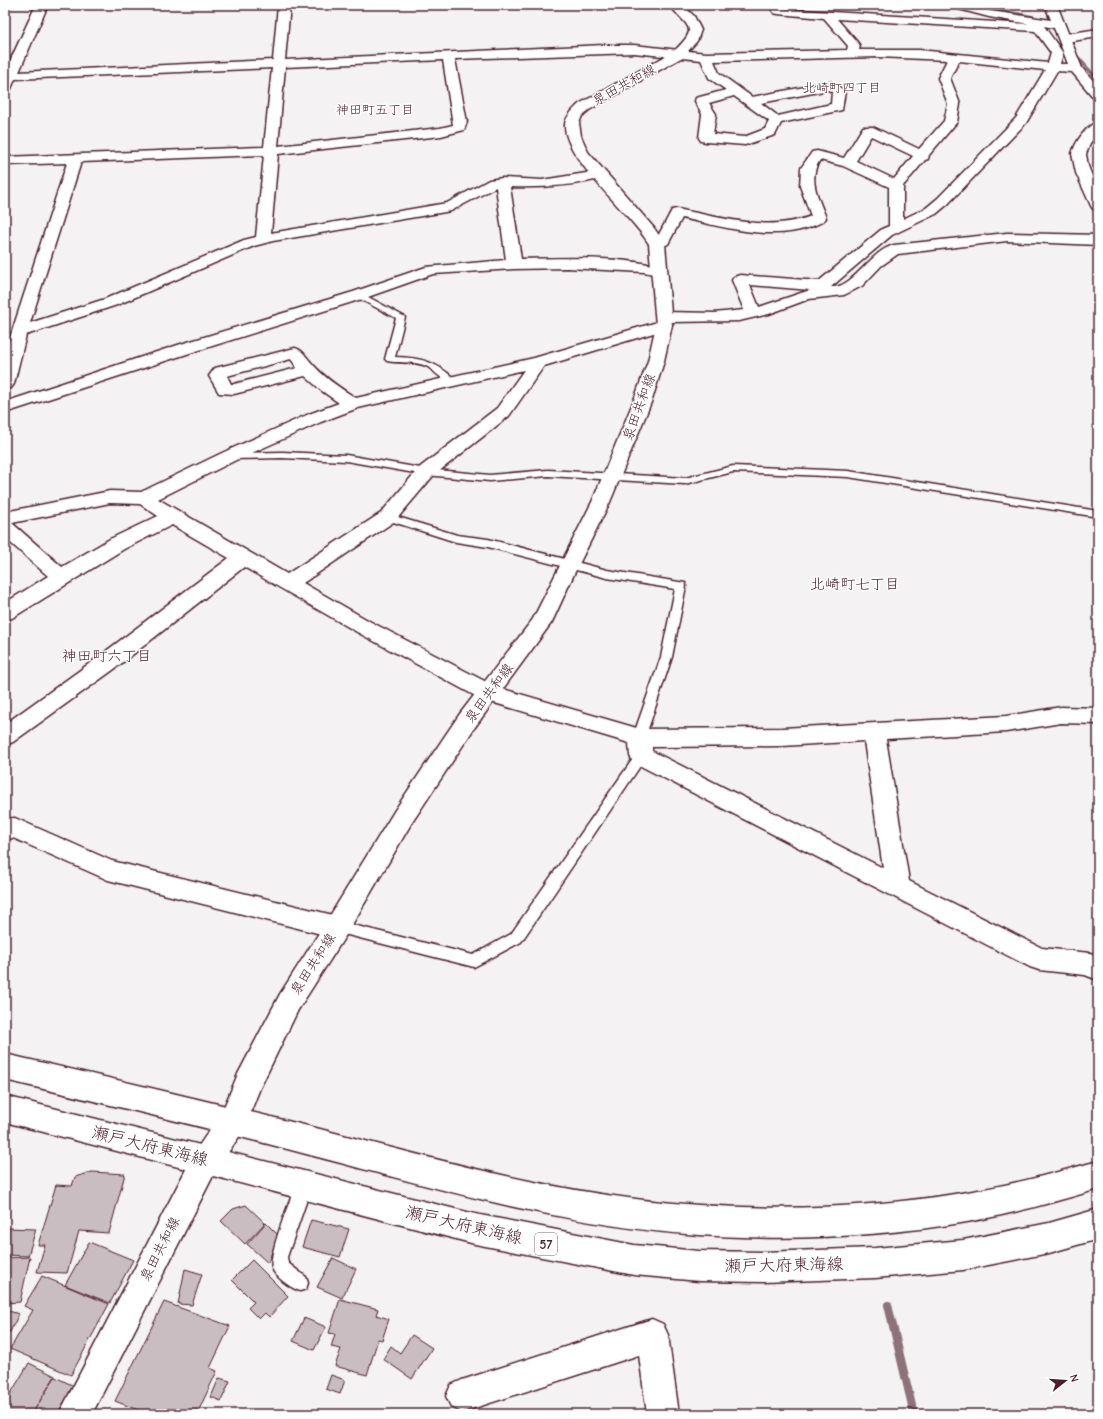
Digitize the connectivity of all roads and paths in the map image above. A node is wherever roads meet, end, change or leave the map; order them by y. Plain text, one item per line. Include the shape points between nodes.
1 (42, 5) edge
2 (284, 5) edge
3 (676, 5) edge
4 (775, 5) edge
5 (955, 5) edge
6 (1051, 5) edge
7 (828, 16) junction
8 (1059, 25) junction
9 (918, 26) junction
10 (1098, 33) edge
11 (1066, 38) junction
12 (852, 53) junction
13 (919, 54) junction
14 (677, 55) junction
15 (448, 56) junction
16 (706, 57) junction
17 (955, 57) junction
18 (1078, 63) junction
19 (278, 64) junction
20 (1053, 67) junction
21 (8, 76) edge
22 (1096, 88) edge
23 (5, 89) edge
24 (736, 91) junction
25 (750, 101) junction
26 (776, 120) junction
27 (1098, 126) edge
28 (271, 151) junction
29 (923, 156) junction
30 (75, 159) junction
31 (5, 161) edge
32 (848, 163) junction
33 (599, 175) junction
34 (502, 182) junction
35 (896, 185) junction
36 (1098, 206) edge
37 (896, 228) junction
38 (263, 240) junction
39 (1098, 240) edge
40 (657, 244) junction
41 (514, 264) junction
42 (658, 270) junction
43 (825, 289) junction
44 (359, 295) junction
45 (753, 313) junction
46 (664, 321) junction
47 (19, 332) junction
48 (538, 362) junction
49 (306, 371) dead end
50 (452, 381) junction
51 (5, 384) edge
52 (353, 404) junction
53 (5, 408) edge
54 (230, 456) junction
55 (426, 472) junction
56 (612, 477) junction
57 (144, 498) junction
58 (1098, 514) edge
59 (174, 517) junction
60 (388, 517) junction
61 (5, 518) edge
62 (5, 527) edge
63 (244, 557) junction
64 (569, 565) junction
65 (61, 577) junction
66 (289, 582) junction
67 (5, 613) edge
68 (489, 693) junction
69 (1098, 716) edge
70 (874, 732) junction
71 (5, 736) edge
72 (640, 747) junction
73 (5, 829) edge
74 (898, 887) junction
75 (337, 927) junction
76 (1098, 969) edge
77 (5, 1067) edge
78 (5, 1109) edge
79 (233, 1121) junction
80 (206, 1160) junction
81 (1098, 1175) edge
82 (304, 1185) junction
83 (1098, 1224) edge
84 (300, 1283) dead end
85 (462, 1396) dead end
86 (75, 1414) edge
87 (663, 1414) edge

1 - 21 street
2 - 19 street
3 - 14 street, 泉田共和線 via 695,25 696,33
4 - 7 street via 778,11
5 - 8 street via 989,14
6 - 8 street
7 - 9 street
7 - 12 street via 854,46
8 - 11 street
9 - 13 street
9 - 20 street via 1039,28 1057,53
10 - 11 street
11 - 18 street
12 - 13 street
12 - 16 street
13 - 17 street
14 - 15 street via 605,49
14 - 16 street
14 - 33 street, 泉田共和線 via 584,107 576,114 572,123 574,136
15 - 19 street
15 - 28 street via 459,127 441,132
16 - 24 street via 713,75
17 - 20 street
17 - 29 street via 944,78 954,104 950,122
18 - 20 street
18 - 22 street
19 - 21 street
19 - 28 street
20 - 37 street via 1021,120 943,201 931,211
21 - 23 street
24 - 25 street
24 - 26 street via 701,100 709,114 706,138 745,140 770,132
25 - 26 street
25 - 26 street via 831,86 839,91 836,107
27 - 36 street via 1082,145 1079,154
28 - 30 street
28 - 38 street
29 - 32 street via 868,130
29 - 35 street
30 - 31 street
30 - 47 street
32 - 35 street
32 - 40 street via 817,155 808,168 807,186 819,218 807,224 758,229 677,212 663,241
33 - 34 street via 542,184
33 - 40 street, 泉田共和線
34 - 38 street via 489,184 451,208
34 - 41 street
35 - 37 street
37 - 43 street via 887,232
38 - 47 street via 249,243 111,302
39 - 43 street via 1007,237 894,250 880,258 846,290
40 - 42 street, 泉田共和線
41 - 42 street via 567,263
41 - 44 street via 431,270
42 - 46 street, 泉田共和線
43 - 45 street
43 - 45 street via 740,280
44 - 50 lane via 401,317 390,359 424,361 435,366
44 - 53 street
45 - 46 street
46 - 48 street
46 - 56 street, 泉田共和線 via 656,361
47 - 51 street
48 - 50 street
48 - 55 street via 503,412
49 - 52 street via 325,387
50 - 52 street
52 - 54 street
54 - 55 lane via 346,458
54 - 57 street
55 - 56 lane via 490,478 548,473
55 - 60 street
56 - 58 lane via 685,481 733,469 848,474
56 - 64 street, 泉田共和線
57 - 59 street
57 - 61 street via 110,497
59 - 63 street
59 - 65 street via 117,544
60 - 64 lane via 456,538 488,543
60 - 66 street
62 - 65 street
63 - 66 street
63 - 71 street via 105,664
64 - 68 street, 泉田共和線 via 542,622
64 - 72 lane via 681,586 670,642 660,679 642,727
65 - 67 street
66 - 68 street via 364,627
68 - 72 street
68 - 75 street, 泉田共和線 via 403,817
69 - 70 street via 1061,715 1006,724
70 - 72 street
70 - 74 street
72 - 74 street
72 - 75 lane via 516,938 474,961
73 - 75 street via 15,828 108,870
74 - 76 street via 1040,959 1090,964
75 - 79 street, 泉田共和線 via 289,1002 248,1083
77 - 79 street
78 - 80 street, 瀬戸大府東海線 / 57
79 - 80 street, 泉田共和線
79 - 81 street via 483,1186 565,1204 658,1217 732,1222 812,1222 906,1216 980,1205 1064,1186
80 - 82 street, 瀬戸大府東海線 / 57
80 - 86 street, 泉田共和線
82 - 83 street, 瀬戸大府東海線 / 57 via 475,1228 582,1251 634,1260 700,1266 762,1267 875,1263 963,1255 1049,1238
82 - 84 lane via 280,1257 280,1267
85 - 87 street via 652,1335

